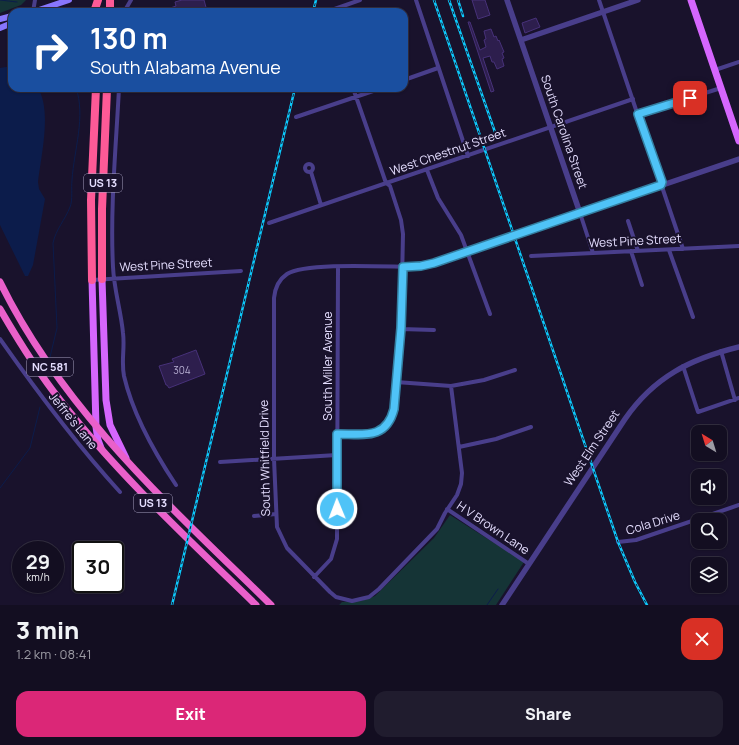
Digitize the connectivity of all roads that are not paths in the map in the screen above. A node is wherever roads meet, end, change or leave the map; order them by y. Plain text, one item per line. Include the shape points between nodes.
1 (69, 0) edge
2 (360, 0) edge
3 (416, 0) edge
4 (507, 0) edge
5 (599, 0) edge
6 (638, 0) edge
7 (691, 0) edge
8 (44, 8) edge
9 (338, 8) edge
10 (603, 12) junction
11 (521, 40) junction
12 (739, 62) edge
13 (438, 68) junction
14 (715, 70) junction
15 (408, 79) edge
16 (721, 88) junction
17 (96, 92) edge
18 (107, 92) edge
19 (120, 92) edge
20 (354, 92) edge
21 (370, 92) edge
22 (356, 97) junction
23 (633, 99) junction
24 (638, 114) junction
25 (296, 117) dead end
26 (550, 127) junction
27 (739, 141) edge
28 (468, 156) junction
29 (739, 159) edge
30 (427, 170) junction
31 (311, 172) dead end
32 (386, 183) junction
33 (661, 185) junction
34 (321, 205) junction
35 (580, 213) junction
36 (628, 222) dead end
37 (269, 224) dead end
38 (739, 246) edge
39 (684, 249) junction
40 (669, 250) junction
41 (631, 251) junction
42 (638, 251) junction
43 (467, 252) junction
44 (594, 253) junction
45 (531, 256) dead end
46 (338, 267) junction
47 (403, 267) junction
48 (241, 271) dead end
49 (114, 278) junction
50 (102, 279) junction
51 (92, 280) junction
52 (0, 282) edge
53 (642, 285) dead end
54 (0, 309) edge
55 (490, 314) dead end
56 (693, 317) dead end
57 (401, 328) junction
58 (434, 330) dead end
59 (0, 339) edge
60 (739, 347) edge
61 (721, 351) junction
62 (683, 366) junction
63 (515, 370) dead end
64 (396, 382) junction
65 (451, 386) junction
66 (737, 399) edge
67 (96, 426) junction
68 (531, 427) dead end
69 (337, 434) junction
70 (459, 446) junction
71 (105, 454) junction
72 (337, 456) junction
73 (274, 459) junction
74 (220, 462) dead end
75 (130, 465) junction
76 (176, 485) dead end
77 (120, 492) dead end
78 (739, 505) edge
79 (447, 509) junction
80 (276, 514) junction
81 (254, 516) dead end
82 (618, 542) dead end
83 (529, 564) junction
84 (314, 577) junction
85 (264, 599) junction
86 (257, 605) edge
87 (271, 605) edge
88 (502, 605) edge

1 - 8 main road
2 - 9 street
3 - 13 street
4 - 11 street, South Carolina Street
5 - 10 street
6 - 10 street
7 - 14 main road
10 - 11 street
10 - 23 street
11 - 26 street, South Carolina Street
12 - 14 street
13 - 15 street
13 - 28 street
14 - 16 main road
16 - 24 street
16 - 27 main road
17 - 51 highway, US 13 via 91,207
18 - 50 highway, US 13
19 - 49 street via 113,221
20 - 22 street
21 - 22 street
22 - 25 street
22 - 32 street
23 - 24 street
23 - 26 street, West Chestnut Street
24 - 33 street
26 - 28 street, West Chestnut Street
26 - 35 street, South Carolina Street
28 - 30 street, West Chestnut Street
29 - 33 street
30 - 32 street, West Chestnut Street
30 - 43 street via 438,198 457,228
31 - 34 street
32 - 34 street, West Chestnut Street
32 - 47 street via 390,186 401,220
33 - 35 street
33 - 39 street
34 - 37 street, West Chestnut Street
35 - 43 street
35 - 44 street, South Carolina Street
36 - 42 street
38 - 39 street, West Pine Street
39 - 40 street, West Pine Street
40 - 42 street, West Pine Street
40 - 56 street
41 - 42 street, West Pine Street
41 - 44 street, West Pine Street
41 - 53 street
43 - 47 street via 427,265
43 - 55 street
44 - 45 street, West Pine Street
46 - 47 street
46 - 69 street, South Miller Avenue
46 - 73 street, South Whitfield Drive via 294,271 279,281 276,289
47 - 57 street
48 - 49 street, West Pine Street
49 - 50 street, West Pine Street
49 - 76 street via 124,334 123,368 129,392 158,457
50 - 51 street, West Pine Street
50 - 75 main road, US 13 via 105,392 108,414 115,437
51 - 67 main road, US 13
52 - 67 highway, NC 581 via 38,349
54 - 71 highway, NC 581 via 51,387
57 - 58 street
57 - 64 street
59 - 77 street, Jeffre's Lane via 48,407
60 - 61 street, West Elm Street
61 - 62 street, West Elm Street
61 - 66 street
62 - 66 street via 698,412
62 - 83 street, West Elm Street via 656,384 630,412
63 - 65 street via 484,380
64 - 65 street
64 - 69 street via 394,409 387,426 380,432 370,434
65 - 70 street, South Whitfield Drive
67 - 71 main road, US 13 via 98,440
67 - 75 highway, NC 581
68 - 70 street via 496,439
69 - 72 street, South Miller Avenue
70 - 79 street, South Whitfield Drive via 461,484
71 - 86 highway, US 13
72 - 73 street
72 - 84 street, South Miller Avenue via 337,539 331,559
73 - 74 street
73 - 80 street, South Whitfield Drive
75 - 85 highway, US 13
78 - 82 street, Cola Drive via 636,540
79 - 83 street, H V Brown Lane
79 - 84 street, South Whitfield Drive via 437,529 369,597 352,601 336,597
80 - 81 street
80 - 84 street, South Whitfield Drive via 277,527 283,541
83 - 88 street, West Elm Street
85 - 86 street
85 - 87 highway, US 13

